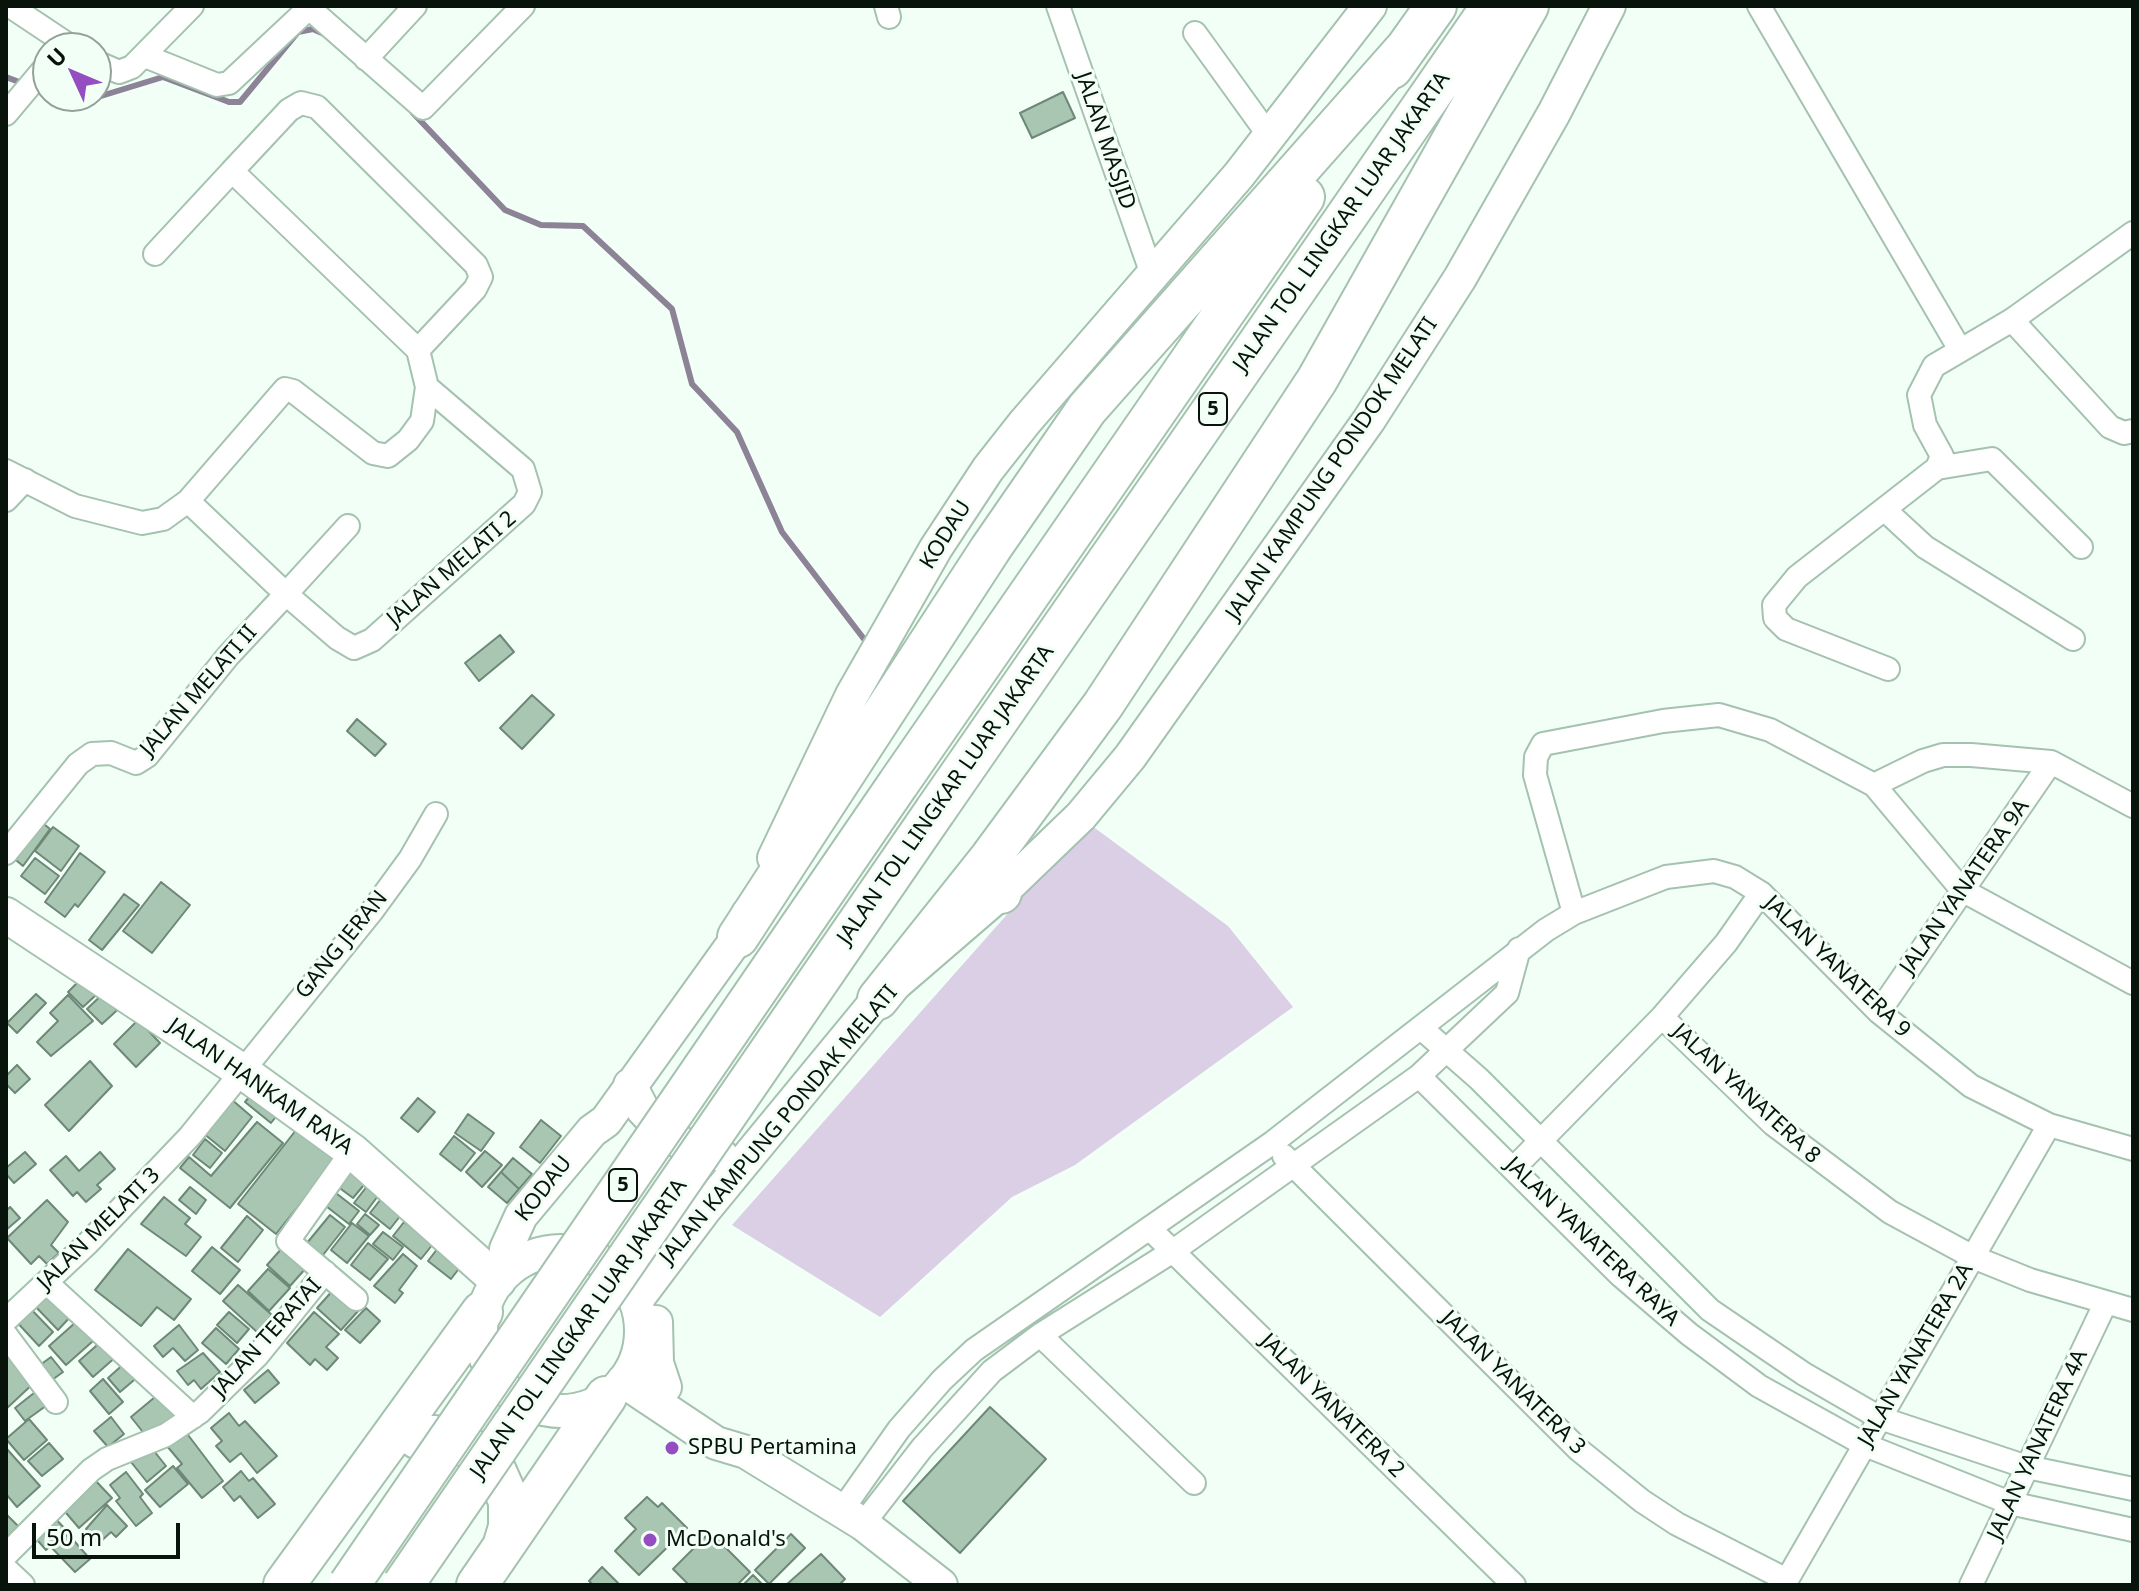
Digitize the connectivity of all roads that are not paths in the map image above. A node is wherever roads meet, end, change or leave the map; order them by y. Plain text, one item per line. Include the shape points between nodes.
1 (10, 6) edge
2 (192, 6) edge
3 (415, 6) edge
4 (523, 6) edge
5 (1058, 6) edge
6 (1370, 6) edge
7 (1436, 6) edge
8 (1492, 6) edge
9 (1528, 6) edge
10 (1609, 6) edge
11 (1759, 6) edge
12 (310, 7) edge
13 (38, 13) edge
14 (54, 32) edge
15 (1195, 33) dead end
16 (1407, 47) junction
17 (145, 56) junction
18 (366, 59) junction
19 (112, 69) edge
20 (32, 84) edge
21 (10, 110) edge
22 (1270, 137) junction
23 (232, 171) junction
24 (2133, 233) edge
25 (155, 254) dead end
26 (1153, 277) junction
27 (2012, 320) junction
28 (1959, 348) junction
29 (418, 350) junction
30 (427, 387) junction
31 (2133, 431) edge
32 (1937, 468) junction
33 (15, 475) edge
34 (6, 500) edge
35 (188, 501) junction
36 (1886, 511) junction
37 (348, 526) dead end
38 (2081, 547) dead end
39 (286, 594) junction
40 (2073, 639) dead end
41 (1888, 669) dead end
42 (2051, 762) junction
43 (1874, 785) junction
44 (2133, 806) edge
45 (436, 814) dead end
46 (6, 853) edge
47 (995, 877) junction
48 (1962, 890) junction
49 (1761, 893) junction
50 (1574, 913) junction
51 (6, 915) edge
52 (738, 937) junction
53 (1519, 949) junction
54 (2133, 983) edge
55 (878, 999) joint
56 (1879, 1012) junction
57 (1662, 1017) junction
58 (1421, 1028) junction
59 (1447, 1051) junction
60 (243, 1072) junction
61 (1419, 1076) junction
62 (630, 1085) junction
63 (2049, 1125) junction
64 (1540, 1141) junction
65 (1272, 1143) junction
66 (756, 1148) junction
67 (2133, 1149) edge
68 (352, 1151) junction
69 (1294, 1166) junction
70 (1514, 1168) junction
71 (566, 1173) junction
72 (1150, 1229) junction
73 (680, 1241) junction
74 (1173, 1251) junction
75 (542, 1252) junction
76 (1973, 1257) junction
77 (325, 1272) junction
78 (47, 1283) junction
79 (356, 1299) dead end
80 (636, 1301) junction
81 (492, 1302) junction
82 (2105, 1304) junction
83 (2133, 1310) edge
84 (6, 1320) edge
85 (6, 1335) edge
86 (1040, 1335) junction
87 (620, 1381) junction
88 (665, 1387) junction
89 (56, 1402) dead end
90 (920, 1405) junction
91 (193, 1417) junction
92 (1880, 1418) junction
93 (942, 1426) junction
94 (1865, 1445) junction
95 (746, 1452) junction
96 (375, 1460) junction
97 (2027, 1467) junction
98 (1194, 1483) dead end
99 (2133, 1489) edge
100 (2010, 1503) junction
101 (853, 1517) junction
102 (2133, 1530) edge
103 (500, 1553) junction
104 (6, 1555) edge
105 (6, 1569) edge
106 (1785, 1583) edge
107 (23, 1585) edge
108 (284, 1585) edge
109 (349, 1585) edge
110 (403, 1585) edge
111 (477, 1585) edge
112 (941, 1585) edge
113 (1514, 1585) edge
114 (1971, 1585) edge

1 - 13 street
2 - 17 street
3 - 18 street
4 - 18 street via 423,108
5 - 26 street, JALAN MASJID
6 - 22 main road, KODAU
7 - 16 highway, JALAN TOL LINGKAR LUAR JAKARTA / 5
8 - 110 highway, JALAN TOL LINGKAR LUAR JAKARTA / 5, bridge
9 - 47 highway via 1317,380
10 - 47 main road, JALAN KAMPUNG PONDOK MELATI via 1463,272 1369,420 1130,757 1081,816
11 - 28 street
12 - 17 street via 229,83 217,85
12 - 18 street
13 - 14 street
15 - 22 street
16 - 52 highway via 1087,409
16 - 109 highway, JALAN TOL LINGKAR LUAR JAKARTA / 5, bridge
17 - 19 street via 119,72
20 - 21 street
22 - 26 main road, KODAU
23 - 25 street
23 - 29 street
23 - 29 street via 301,103 317,107 380,166 476,265 481,277
24 - 27 street
26 - 52 main road, KODAU via 1025,422 936,548 818,760
27 - 28 street
27 - 31 street via 2110,427
28 - 32 street via 1934,366 1919,395 1925,425 1942,456
29 - 30 street
30 - 35 street via 422,421 388,456 373,453 285,389
30 - 39 street, JALAN MELATI 2 via 523,469 530,492 524,504 372,640 354,648
32 - 36 street
32 - 38 street via 1992,459
33 - 34 street
33 - 35 street via 75,506 142,523 163,519
35 - 39 street
36 - 40 street via 1925,547
36 - 41 street via 1797,577 1774,605 1775,618 1786,629
37 - 39 street
39 - 46 street, JALAN MELATI II via 246,634 147,756 136,763 102,751 92,754 78,764
42 - 43 street via 1943,755
42 - 44 street
42 - 48 street, JALAN YANATERA 9A
43 - 48 street
43 - 50 street via 1770,730 1719,715 1543,744 1535,775
45 - 60 street, GANG JERAN via 372,911
47 - 55 highway
48 - 54 street
48 - 56 street, JALAN YANATERA 9A
49 - 50 street, JALAN YANATERA 9 via 1735,877 1691,872
49 - 56 street, JALAN YANATERA 9
49 - 57 street
50 - 53 street
51 - 60 main road, JALAN HANKAM RAYA
52 - 62 main road, KODAU
53 - 58 street
53 - 59 street via 1507,993
55 - 66 main road, JALAN KAMPUNG PONDAK MELATI
56 - 63 street, JALAN YANATERA 9 via 1971,1086
57 - 64 street
57 - 76 street, JALAN YANATERA 8 via 1823,1165 1890,1212
58 - 59 street, JALAN YANATERA RAYA
58 - 65 street
59 - 61 street
59 - 64 street, JALAN YANATERA RAYA
60 - 68 main road, JALAN HANKAM RAYA
60 - 78 street, JALAN MELATI 3 via 190,1136
61 - 69 street
61 - 70 street, JALAN YANATERA RAYA
62 - 66 main road via 652,1121 686,1146 728,1155
62 - 71 main road, KODAU
63 - 67 street, JALAN YANATERA 9
63 - 76 street, JALAN YANATERA 2A
64 - 70 street
64 - 92 street, JALAN YANATERA RAYA via 1710,1310
65 - 69 street, JALAN YANATERA 3
65 - 72 street
66 - 73 main road, JALAN KAMPUNG PONDAK MELATI
68 - 77 street, JALAN TERATAI via 288,1238
68 - 81 main road, JALAN HANKAM RAYA
69 - 74 street
69 - 106 street, JALAN YANATERA 3 via 1579,1450 1677,1524
70 - 94 street, JALAN YANATERA RAYA via 1620,1275 1689,1334 1759,1386
71 - 75 main road, KODAU via 539,1225
71 - 81 main road, KODAU via 511,1233
72 - 74 street, JALAN YANATERA 2
72 - 90 street via 974,1350
73 - 80 main road, JALAN KAMPUNG PONDAK MELATI
73 - 88 main road via 656,1319 657,1363
74 - 86 street
74 - 113 street, JALAN YANATERA 2
75 - 80 main road via 567,1250 595,1258 620,1275
75 - 81 main road
76 - 82 street, JALAN YANATERA 8
76 - 92 street, JALAN YANATERA 2A
77 - 79 street
77 - 91 street, JALAN TERATAI via 257,1356
78 - 84 street, JALAN MELATI 3
78 - 91 street
80 - 87 main road via 641,1334
81 - 87 main road via 500,1384 523,1402 565,1411
81 - 96 highway via 459,1354 442,1367
82 - 83 street, JALAN YANATERA 8
82 - 97 street, JALAN YANATERA 4A
85 - 89 street
86 - 93 street via 992,1371
86 - 98 street
87 - 88 main road
87 - 95 main road via 716,1443
87 - 103 highway
88 - 95 main road via 725,1429
90 - 93 street
90 - 101 street
91 - 104 street, JALAN TERATAI via 91,1470
92 - 94 street, JALAN YANATERA 2A
92 - 97 street, JALAN YANATERA RAYA
93 - 101 street
94 - 100 street, JALAN YANATERA RAYA
94 - 106 street, JALAN YANATERA 2A
95 - 101 main road
96 - 103 highway via 396,1445 422,1437 448,1438 484,1455 500,1476 509,1501 509,1527
96 - 108 highway
97 - 99 street, JALAN YANATERA RAYA
97 - 100 street, JALAN YANATERA 4A
100 - 102 street, JALAN YANATERA RAYA
100 - 114 street, JALAN YANATERA 4A
101 - 112 main road
103 - 111 highway
105 - 107 street

